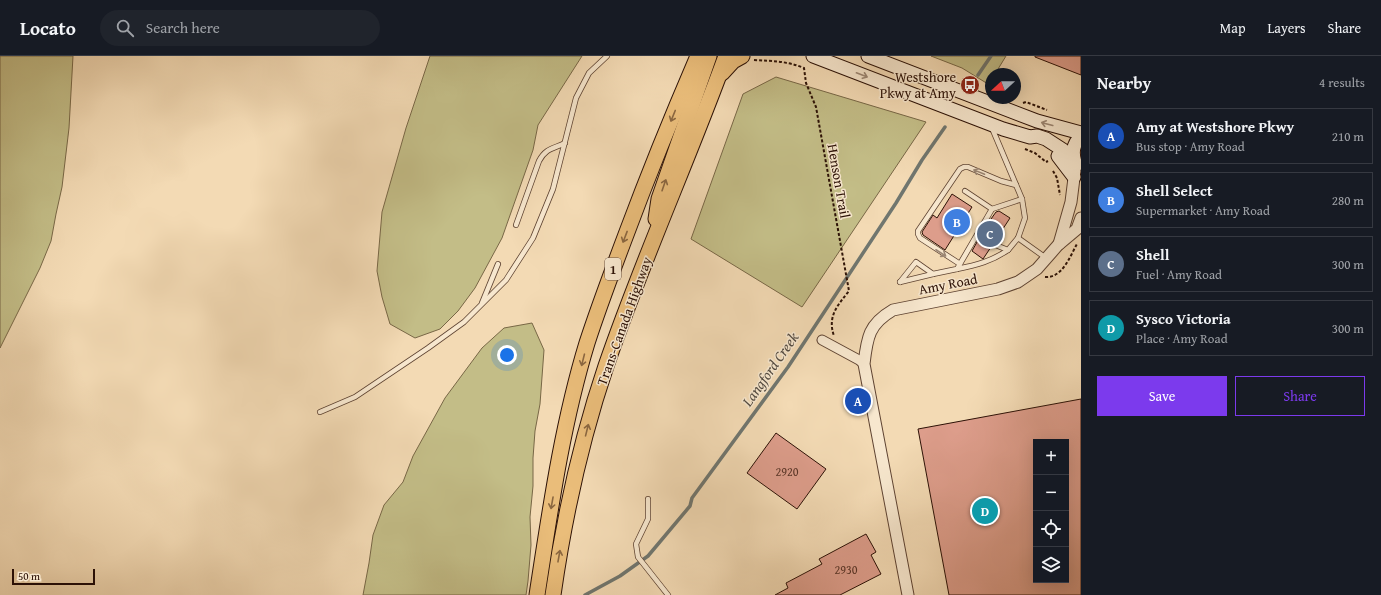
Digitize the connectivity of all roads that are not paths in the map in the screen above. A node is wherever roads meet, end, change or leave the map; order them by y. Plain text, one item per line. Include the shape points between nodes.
1 (607, 56) edge
2 (688, 56) edge
3 (698, 56) edge
4 (709, 56) edge
5 (726, 56) edge
6 (742, 56) edge
7 (813, 56) edge
8 (868, 56) edge
9 (719, 76) junction
10 (688, 80) junction
11 (991, 124) junction
12 (1081, 132) edge
13 (1081, 137) edge
14 (565, 143) junction
15 (1077, 170) edge
16 (1016, 185) junction
17 (965, 191) dead end
18 (1022, 199) junction
19 (992, 209) junction
20 (1081, 218) edge
21 (516, 225) dead end
22 (655, 236) junction
23 (1018, 238) junction
24 (993, 244) dead end
25 (1058, 245) junction
26 (1008, 250) junction
27 (1047, 258) junction
28 (498, 264) dead end
29 (958, 266) junction
30 (933, 274) junction
31 (480, 306) junction
32 (822, 340) dead end
33 (864, 364) junction
34 (320, 412) dead end
35 (648, 499) dead end
36 (537, 595) edge
37 (553, 595) edge
38 (668, 595) edge
39 (908, 595) edge

1 - 14 lane via 589,73 576,98
2 - 10 highway
3 - 10 highway, Trans-Canada Highway / 1
22 -> 4 highway via 659,199
5 - 9 highway, Trans-Canada Highway / 1
6 - 9 highway via 733,61
7 -> 11 main road
12 -> 8 main road via 1037,121
9 - 22 highway, Trans-Canada Highway / 1
10 -> 36 highway, Trans-Canada Highway / 1 via 627,232 587,344 559,464
11 - 15 main road via 1055,144 1063,150
11 - 16 lane
13 - 15 main road via 1076,141 1074,148
14 - 21 lane via 543,154
14 - 31 lane via 553,189 533,238 506,280
15 - 25 street, Amy Road via 1071,202
16 - 18 lane
16 -> 29 lane via 968,167 960,169 918,230 920,238
17 - 19 lane
18 - 19 lane
18 - 23 lane via 1024,218
19 - 29 lane
20 - 25 street, Amy Road via 1077,229
37 -> 22 highway, Trans-Canada Highway / 1 via 571,496 590,419 606,366
23 - 26 lane
23 - 27 lane
24 - 26 lane
25 - 27 street, Amy Road
26 - 29 lane via 985,263
27 - 33 street, Amy Road via 1018,282 998,289 893,310 875,324 870,332 866,342
28 - 31 lane
29 - 30 lane
30 - 30 lane via 916,262 900,282 913,279
31 - 34 lane via 464,322 355,397
32 - 33 street
33 - 39 street, Amy Road
35 - 38 lane via 648,519 636,544 638,557

